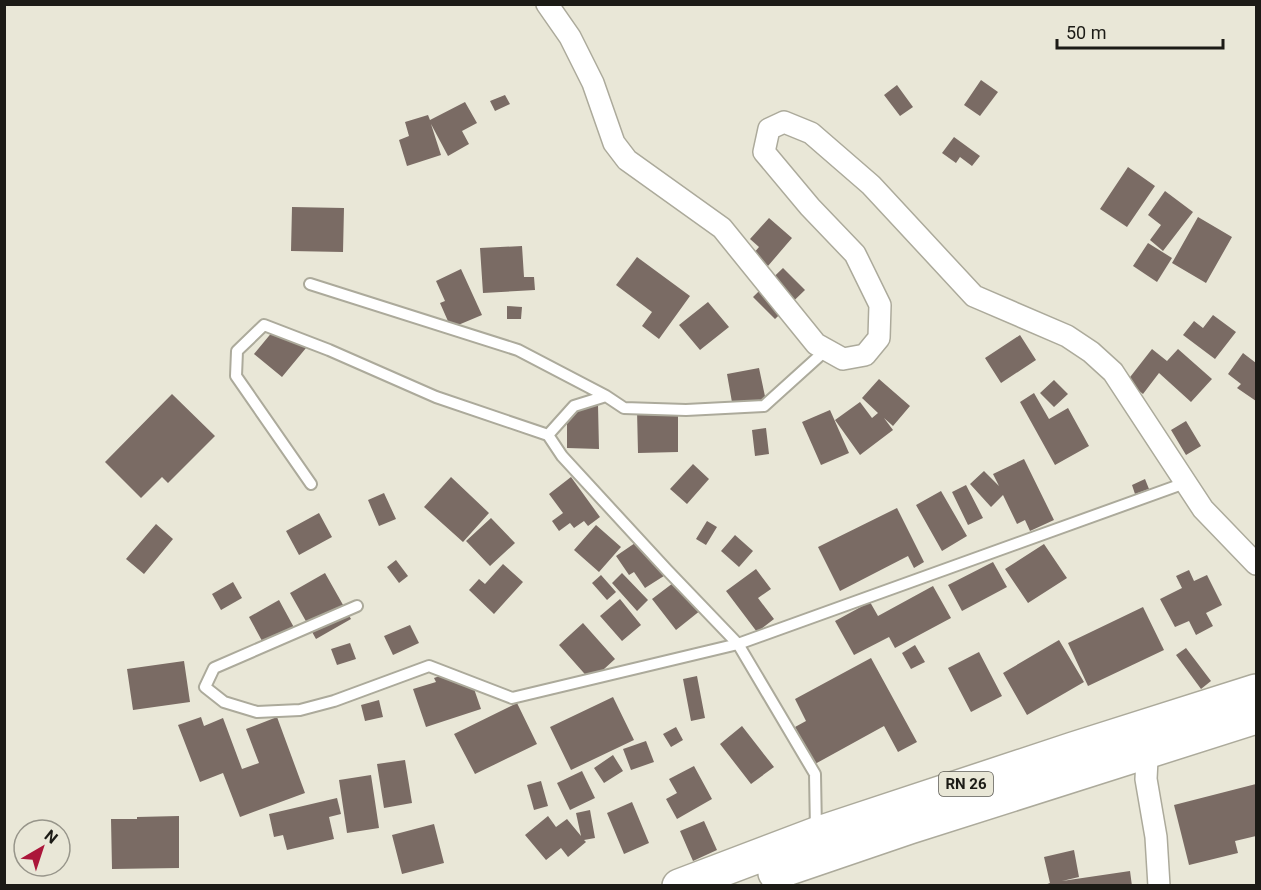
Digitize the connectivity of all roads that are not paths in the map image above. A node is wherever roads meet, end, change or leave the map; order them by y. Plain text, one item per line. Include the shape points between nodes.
1 (547, 4) edge
2 (310, 284) dead end
3 (826, 350) junction
4 (606, 396) junction
5 (548, 435) junction
6 (1185, 483) junction
7 (311, 484) dead end
8 (1257, 564) edge
9 (357, 606) dead end
10 (738, 644) junction
11 (1257, 691) edge
12 (1257, 717) edge
13 (1148, 738) junction
14 (816, 834) junction
15 (679, 885) edge
16 (742, 885) edge
17 (1158, 885) edge

1 - 3 street via 570,37 593,83 614,143 627,160 722,228 816,344
2 - 4 lane via 518,350
3 - 4 lane via 764,406 624,408
3 - 6 street via 843,360 865,355 879,338 880,305 855,254 764,152 769,129 784,122 811,134 872,184 974,296 1067,336 1091,352 1113,372
4 - 5 lane via 574,406
5 - 7 lane via 436,397 264,325 237,351 236,376
5 - 10 lane via 562,456
6 - 8 street via 1203,509
6 - 10 lane
9 - 10 lane via 214,668 205,687 224,702 257,712 300,710 429,666 512,698
10 - 14 lane via 815,774
11 - 13 main road, RN 26
12 - 13 main road, RN 26
13 - 14 main road, RN 26
13 - 16 main road, RN 26
13 - 17 street via 1146,779 1156,837
14 - 15 main road, RN 26

